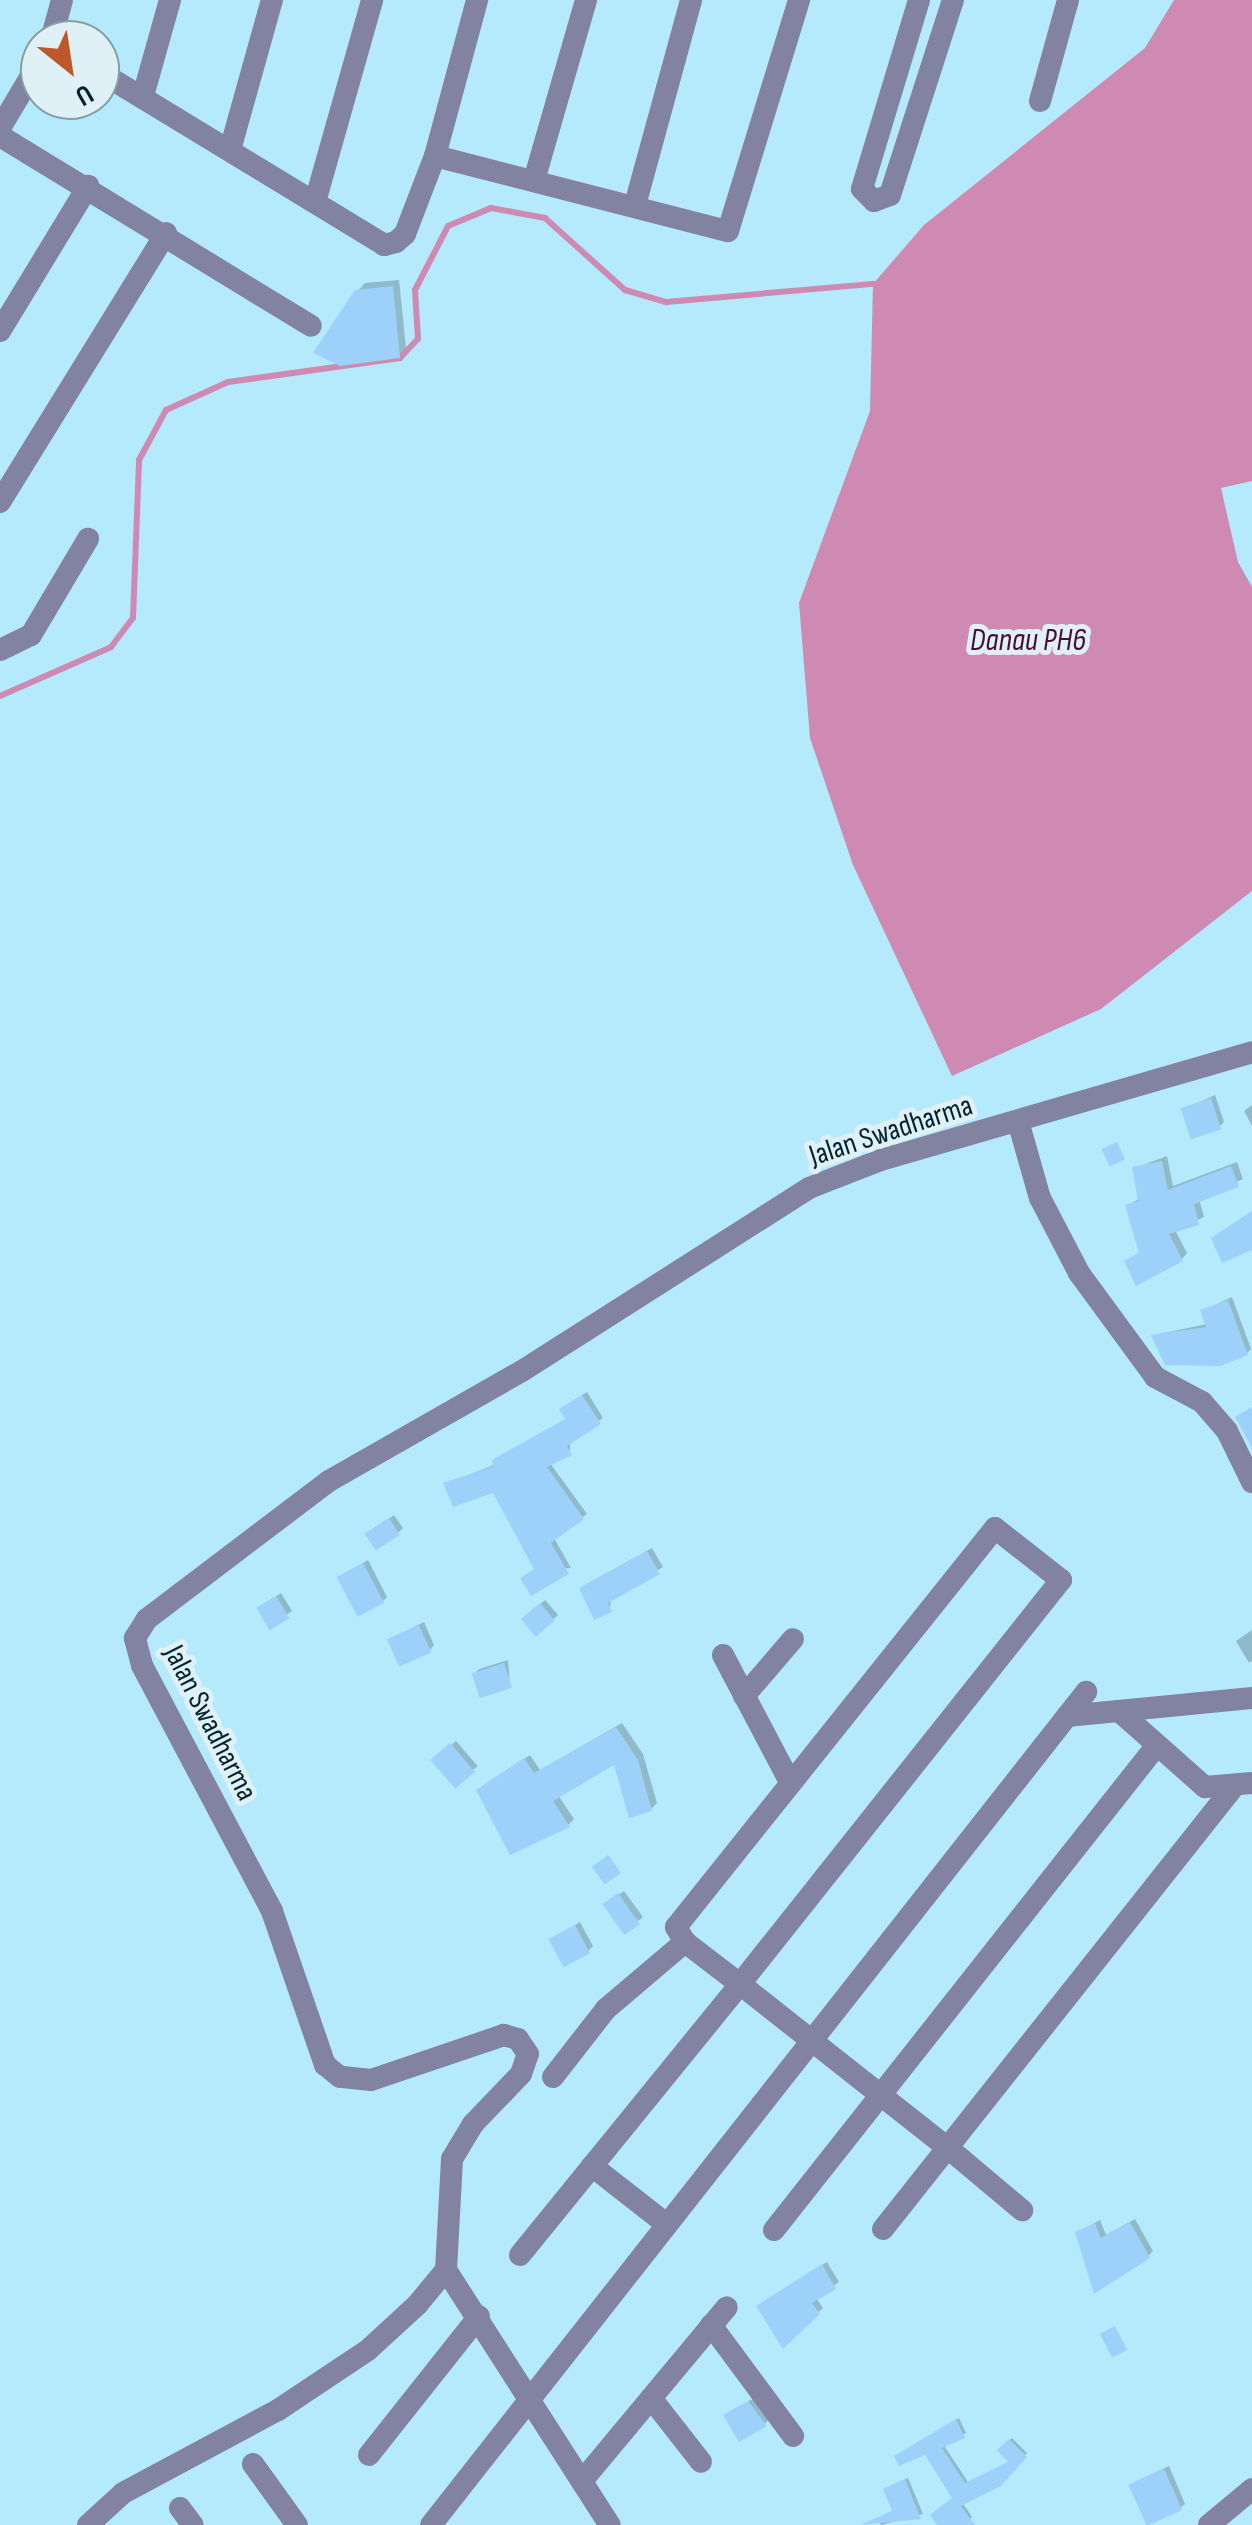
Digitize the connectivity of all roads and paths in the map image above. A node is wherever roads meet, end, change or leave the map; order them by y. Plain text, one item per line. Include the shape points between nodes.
1 (170, 0) edge
2 (272, 0) edge
3 (372, 0) edge
4 (477, 0) edge
5 (586, 0) edge
6 (691, 0) edge
7 (799, 0) edge
8 (919, 0) edge
9 (952, 0) edge
10 (1068, 0) edge
11 (120, 83) edge
12 (20, 94) edge
13 (143, 96) junction
14 (1040, 100) dead end
15 (0, 128) edge
16 (0, 136) edge
17 (230, 150) junction
18 (435, 156) junction
19 (535, 177) junction
20 (88, 186) junction
21 (316, 202) junction
22 (634, 205) junction
23 (166, 233) junction
24 (311, 326) dead end
25 (0, 331) edge
26 (0, 502) edge
27 (88, 538) dead end
28 (0, 650) edge
29 (1252, 1052) edge
30 (1018, 1122) junction
31 (1252, 1482) edge
32 (793, 1639) dead end
33 (723, 1655) dead end
34 (1086, 1692) dead end
35 (744, 1696) junction
36 (1252, 1698) edge
37 (1119, 1711) junction
38 (1066, 1716) junction
39 (1156, 1744) junction
40 (790, 1782) junction
41 (1244, 1784) edge
42 (685, 1942) junction
43 (740, 1984) junction
44 (810, 2039) junction
45 (553, 2077) dead end
46 (880, 2095) junction
47 (948, 2148) junction
48 (592, 2166) junction
49 (1022, 2210) dead end
50 (664, 2223) junction
51 (883, 2229) dead end
52 (774, 2230) dead end
53 (520, 2254) dead end
54 (446, 2270) junction
55 (727, 2307) dead end
56 (479, 2316) junction
57 (711, 2325) junction
58 (528, 2394) junction
59 (651, 2398) junction
60 (793, 2436) dead end
61 (369, 2454) dead end
62 (702, 2462) dead end
63 (252, 2464) dead end
64 (582, 2480) junction
65 (1252, 2489) edge
66 (88, 2525) edge
67 (298, 2525) edge
68 (431, 2525) edge
69 (610, 2525) edge
70 (1209, 2525) edge

1 - 13 street
2 - 17 street
3 - 21 street
4 - 18 street
5 - 19 street
6 - 22 street
7 - 22 street via 733,226 719,231
8 - 9 street via 862,189 874,201 890,195
10 - 14 street
11 - 13 street
12 - 15 street
13 - 17 street
16 - 20 street
17 - 21 street
18 - 19 street
18 - 21 street via 396,242 384,244
19 - 22 street
20 - 23 street
20 - 25 street
23 - 24 street
23 - 26 street
27 - 28 street via 31,635
29 - 30 street, Jalan Swadharma
30 - 31 street via 1040,1198 1079,1273 1156,1377 1202,1402 1227,1430
30 - 54 street, Jalan Swadharma via 881,1160 809,1188 552,1353 328,1481 164,1602 135,1638 142,1665 272,1911 325,2065 340,2077 370,2080 504,2035 518,2039 528,2054 521,2074 473,2124 452,2159
32 - 35 street
33 - 35 street
34 - 38 street
35 - 40 street
36 - 37 street
37 - 38 street
37 - 39 street
38 - 44 street
39 - 41 street via 1205,1787
39 - 46 street
40 - 42 street via 676,1926
40 - 43 street via 994,1528 1062,1580
41 - 47 street
42 - 43 street
42 - 45 street via 606,2009
43 - 44 street
43 - 48 street
44 - 46 street
44 - 50 street
46 - 47 street
46 - 52 street
47 - 49 street
47 - 51 street
48 - 50 street
48 - 53 street
50 - 58 street
54 - 56 street
54 - 66 street via 368,2350 278,2410 124,2493
55 - 57 street
56 - 58 street
56 - 61 street
57 - 59 street
57 - 60 street
58 - 64 street
58 - 68 street
59 - 62 street
59 - 64 street
63 - 67 street
64 - 69 street
65 - 70 street

